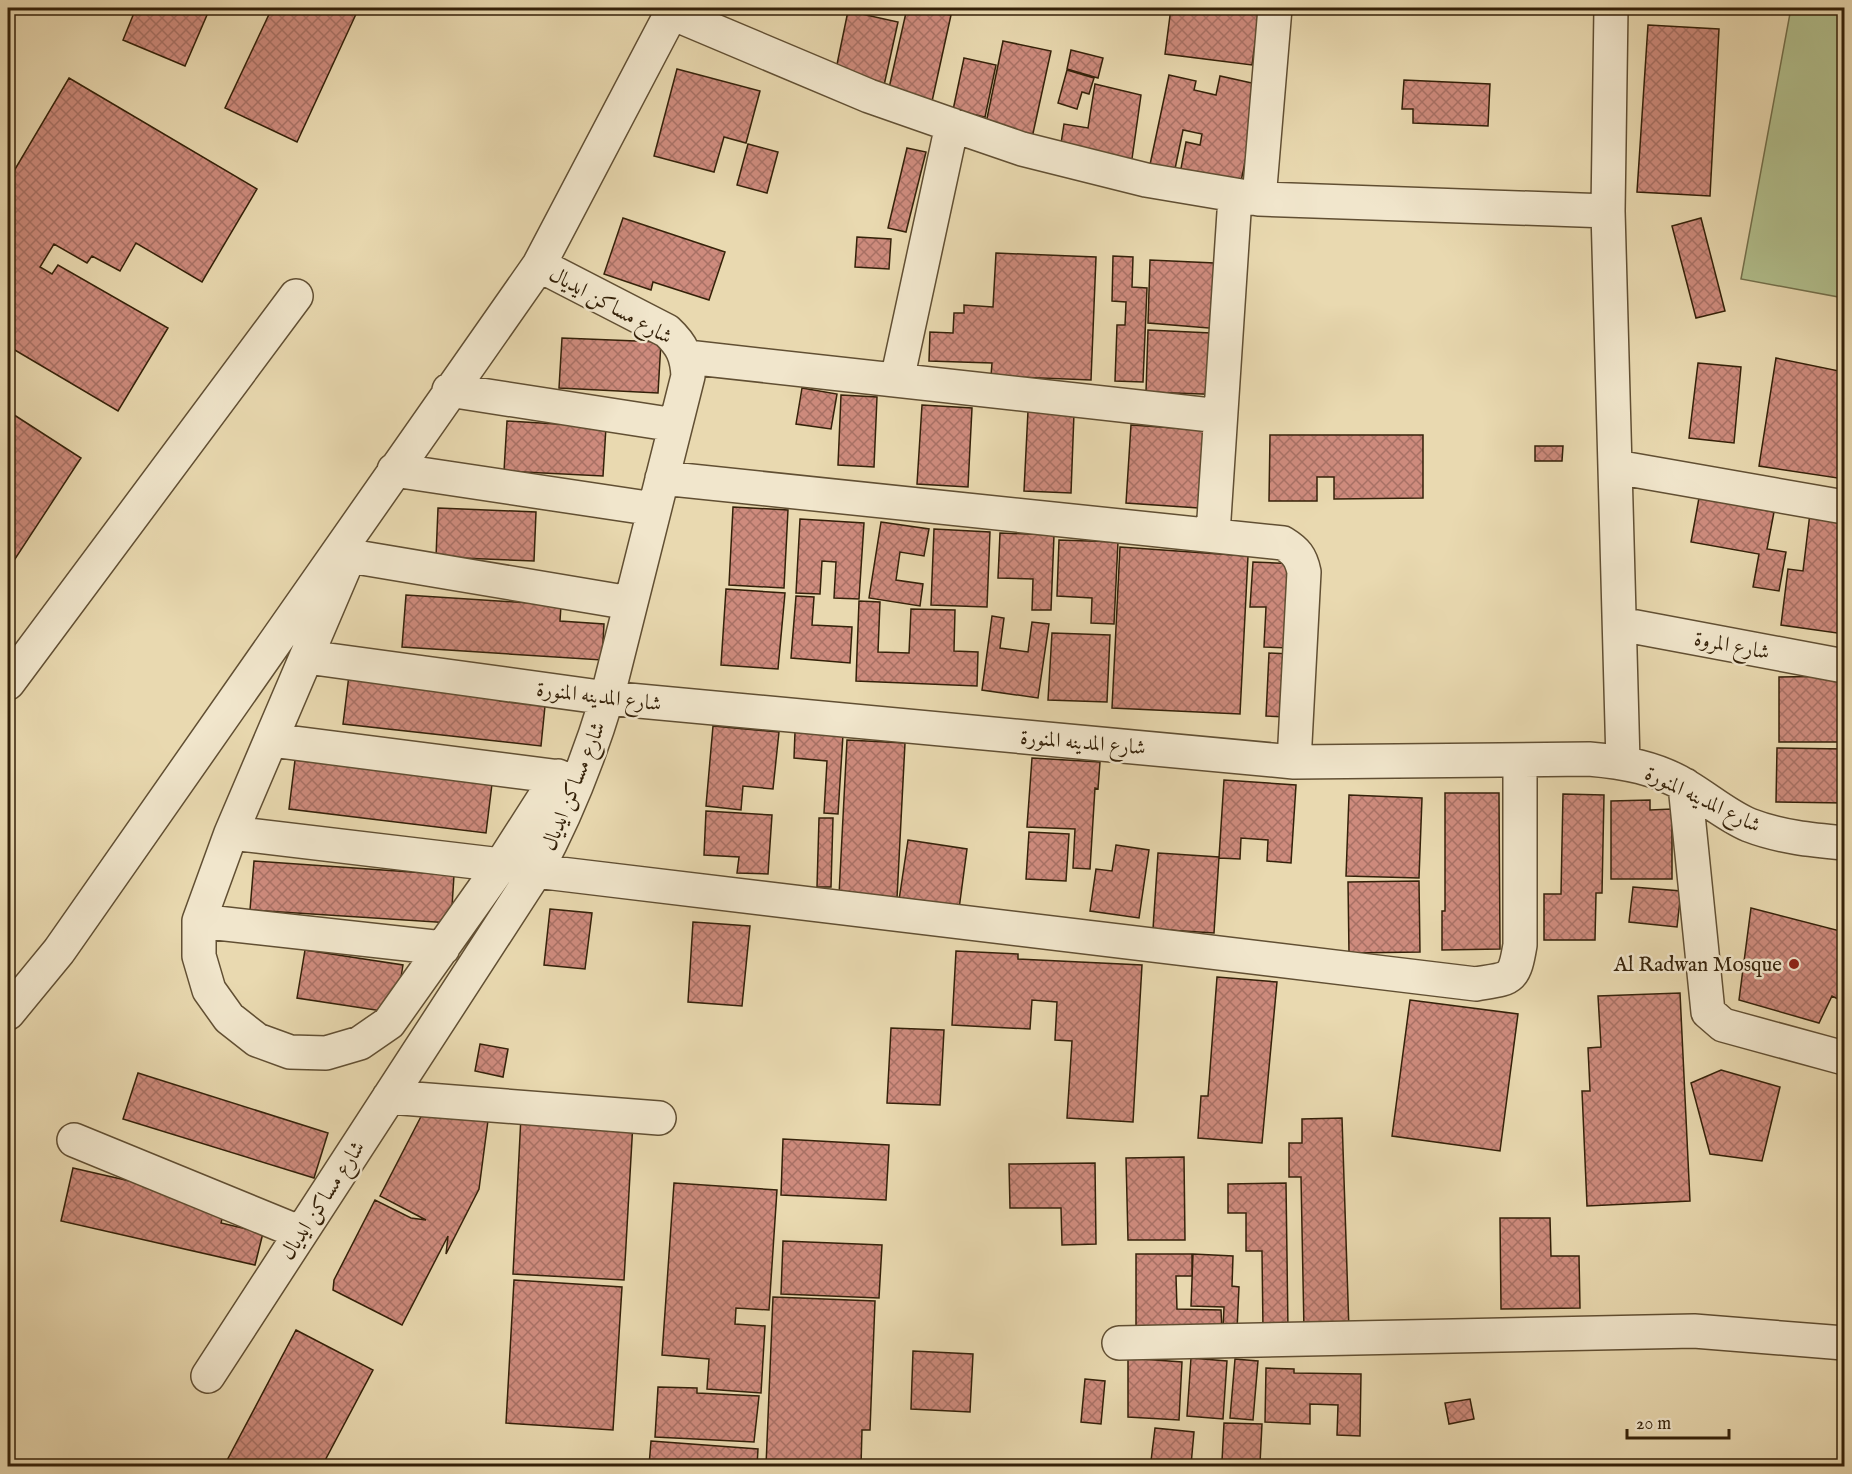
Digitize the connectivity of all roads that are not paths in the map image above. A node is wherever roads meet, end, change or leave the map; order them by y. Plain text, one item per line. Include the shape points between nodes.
1 (1275, 8) edge
2 (1611, 8) edge
3 (673, 10) edge
4 (952, 125) junction
5 (1246, 198) junction
6 (1608, 211) junction
7 (539, 265) junction
8 (296, 296) dead end
9 (687, 357) junction
10 (897, 380) junction
11 (450, 390) junction
12 (1220, 416) junction
13 (675, 425) junction
14 (1617, 467) junction
15 (394, 470) junction
16 (662, 477) junction
17 (374, 498) junction
18 (1845, 507) edge
19 (654, 509) junction
20 (1213, 534) junction
21 (350, 556) junction
22 (630, 603) junction
23 (1620, 624) junction
24 (307, 657) junction
25 (1845, 666) edge
26 (8, 683) edge
27 (608, 698) junction
28 (271, 740) junction
29 (1520, 760) junction
30 (1294, 762) junction
31 (1623, 762) junction
32 (569, 778) junction
33 (1685, 785) junction
34 (231, 833) junction
35 (1845, 843) edge
36 (501, 864) junction
37 (536, 871) junction
38 (199, 921) junction
39 (443, 948) junction
40 (8, 1012) edge
41 (1845, 1058) edge
42 (389, 1097) junction
43 (659, 1118) dead end
44 (74, 1140) dead end
45 (301, 1233) junction
46 (1119, 1343) dead end
47 (1845, 1343) edge
48 (208, 1376) dead end

1 - 5 street
2 - 6 street
3 - 4 street via 869,96
3 - 7 street
4 - 5 street via 1022,148 1146,180
4 - 10 street
5 - 6 street
5 - 12 street
6 - 14 street
7 - 9 street, شارع مساكن ايديال via 667,331
7 - 11 street
8 - 26 street
9 - 10 street
9 - 13 street, شارع مساكن ايديال via 688,376
10 - 12 street
11 - 13 street
11 - 15 street
12 - 20 street
13 - 16 street, شارع مساكن ايديال
14 - 18 street
14 - 23 street
15 - 17 street
15 - 19 street
16 - 19 street, شارع مساكن ايديال
16 - 20 street
17 - 21 street
17 - 40 street via 59,951
19 - 22 street, شارع مساكن ايديال
20 - 30 street via 1283,543 1302,560
21 - 22 street
21 - 24 street
22 - 27 street, شارع مساكن ايديال
23 - 25 street, شارع المروة
23 - 31 street
24 - 27 street, شارع المدينه المنورة
24 - 28 street
27 - 30 street, شارع المدينه المنورة
27 - 32 street, شارع مساكن ايديال
28 - 32 street
28 - 34 street
29 - 30 street, شارع المدينه المنورة
29 - 31 street, شارع المدينه المنورة
29 - 37 street via 1520,945 1516,970 1506,979 1476,984
31 - 33 street, شارع المدينه المنورة
32 - 36 street
32 - 37 street, شارع مساكن ايديال via 559,830
33 - 35 street, شارع المدينه المنورة via 1750,825 1777,834
33 - 41 street via 1708,1012 1723,1024
34 - 36 street
34 - 38 street
36 - 39 street
37 - 42 street, شارع مساكن ايديال
38 - 39 street
38 - 39 street via 198,956 209,990 229,1018 257,1040 290,1052 326,1053 360,1043 389,1023
42 - 43 street
42 - 45 street, شارع مساكن ايديال
44 - 45 street
45 - 48 street, شارع مساكن ايديال
46 - 47 street via 1694,1331

